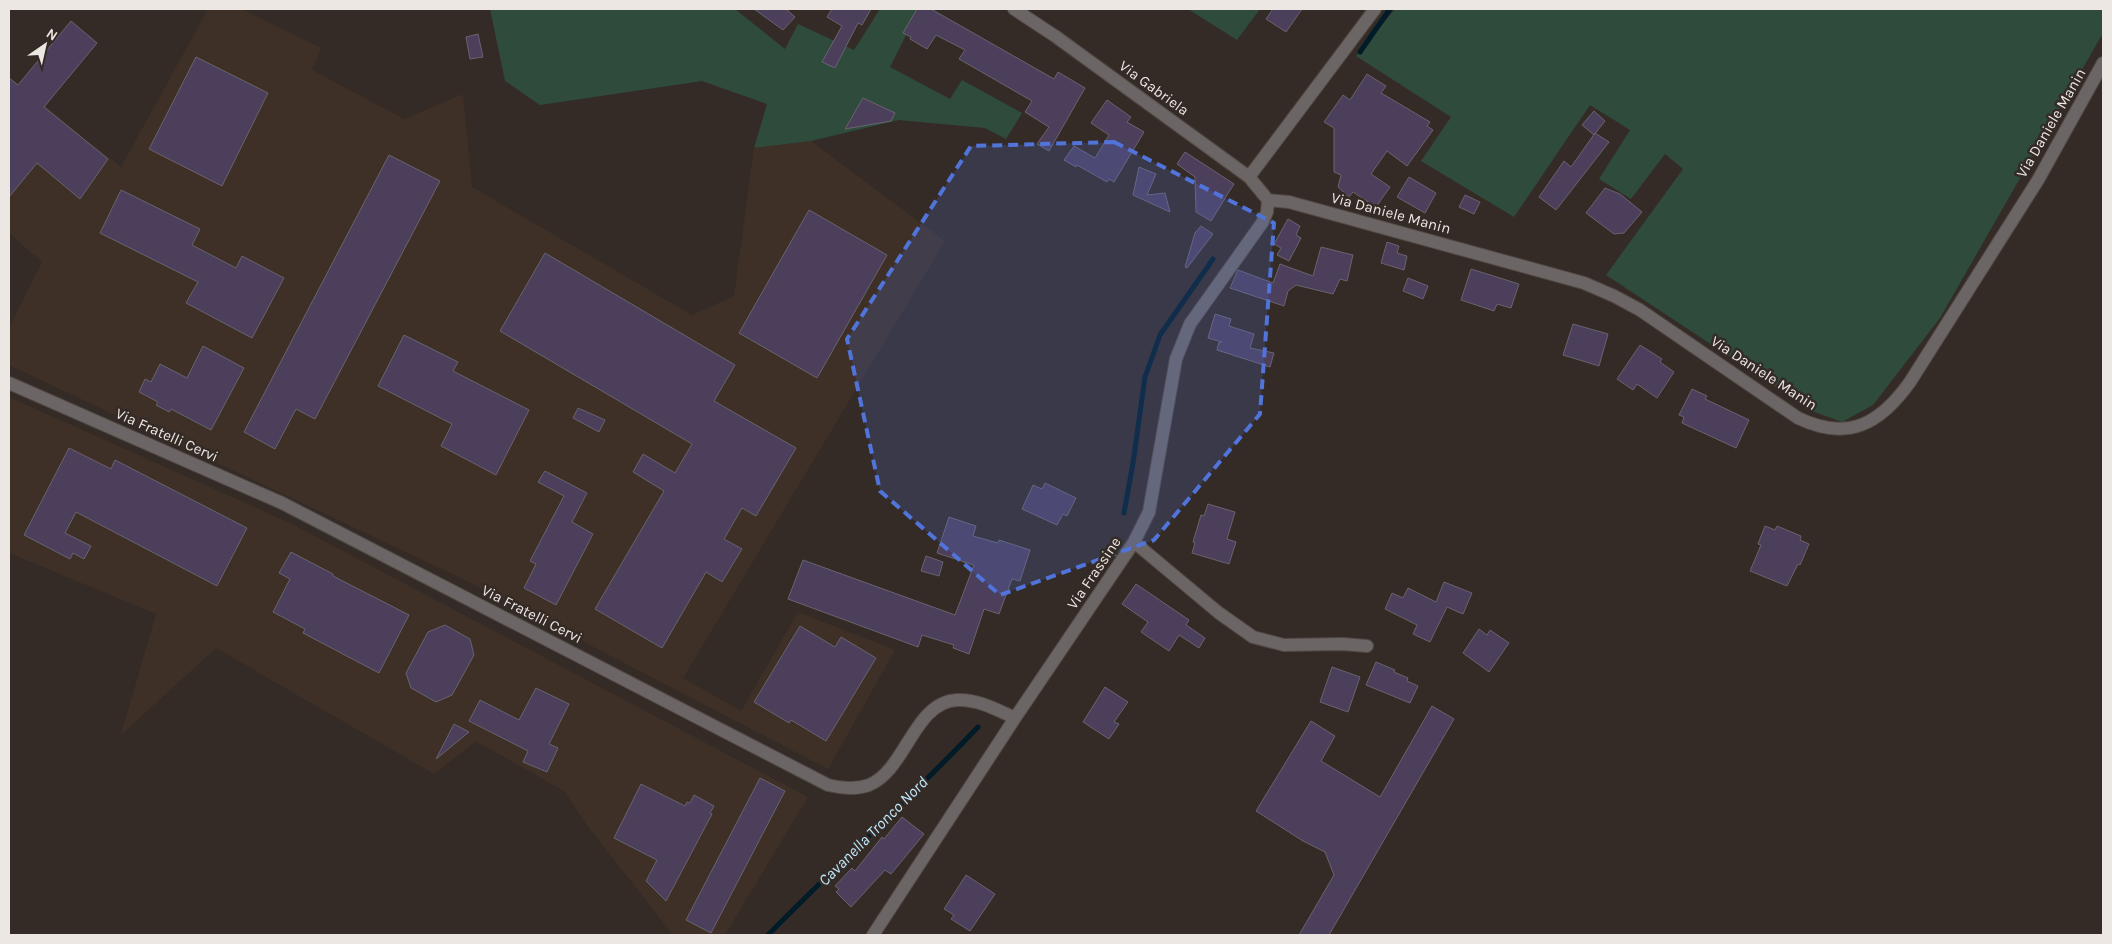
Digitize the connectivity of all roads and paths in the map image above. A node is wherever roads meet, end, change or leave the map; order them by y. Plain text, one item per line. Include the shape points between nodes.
1 (1014, 9) edge
2 (1375, 9) edge
3 (2103, 63) edge
4 (1248, 177) junction
5 (1268, 200) junction
6 (9, 383) edge
7 (1134, 542) junction
8 (1367, 646) dead end
9 (1015, 718) junction
10 (873, 935) edge

1 - 4 street, Via Gabriela
2 - 4 street
3 - 5 street, Via Daniele Manin via 2038,180 1910,382 1881,416 1863,425 1822,428 1798,418 1640,310 1584,283 1289,202
4 - 5 street, Via Gabriela
5 - 7 street, Via Frassine via 1262,223 1190,324 1179,350 1149,512
6 - 9 street, Via Fratelli Cervi via 282,503 828,785 845,789 871,784 894,763 934,708 944,703 957,700 979,702
7 - 8 street via 1253,637 1284,646
7 - 9 street, Via Frassine
9 - 10 street, Via Frassine

